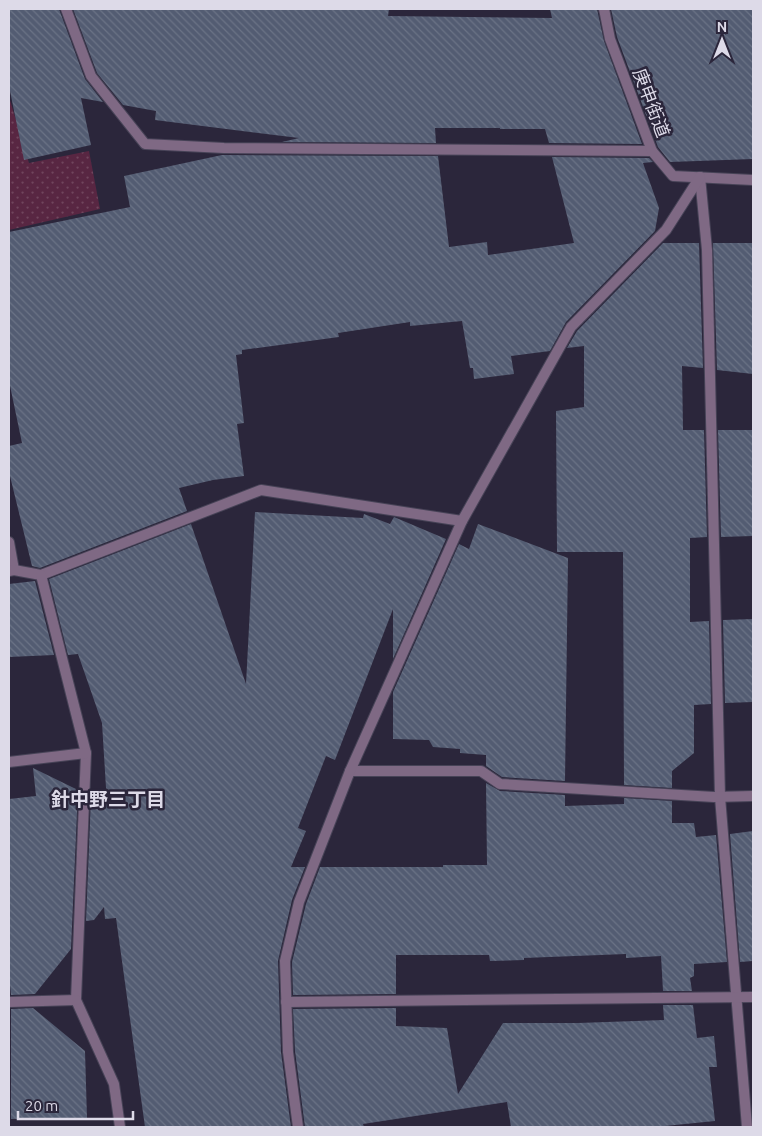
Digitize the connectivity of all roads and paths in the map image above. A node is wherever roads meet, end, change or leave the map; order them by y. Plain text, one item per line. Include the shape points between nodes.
1 (66, 9) edge
2 (604, 9) edge
3 (652, 152) junction
4 (700, 177) junction
5 (753, 180) edge
6 (462, 521) junction
7 (9, 542) edge
8 (11, 570) edge
9 (41, 575) junction
10 (86, 753) junction
11 (9, 762) edge
12 (350, 771) junction
13 (753, 796) edge
14 (720, 797) junction
15 (736, 997) junction
16 (753, 997) edge
17 (76, 1000) junction
18 (9, 1002) edge
19 (286, 1002) junction
20 (120, 1127) edge
21 (298, 1127) edge
22 (747, 1127) edge

1 - 3 street via 91,76 145,144 224,148
2 - 3 street, 庚申街道 via 610,40
3 - 4 street, 庚申街道 via 673,176
4 - 5 street, 庚申街道
4 - 6 street via 666,230 571,327
4 - 14 street via 707,250
6 - 9 street via 261,490
6 - 12 street
7 - 8 street
8 - 9 street
9 - 10 street
10 - 11 street
10 - 17 street
12 - 14 street via 481,771 500,784
12 - 19 street via 299,902 285,961
13 - 14 street
14 - 15 street
15 - 16 street
15 - 19 street
15 - 22 street
17 - 18 street
17 - 20 street via 114,1084
19 - 21 street via 288,1052

